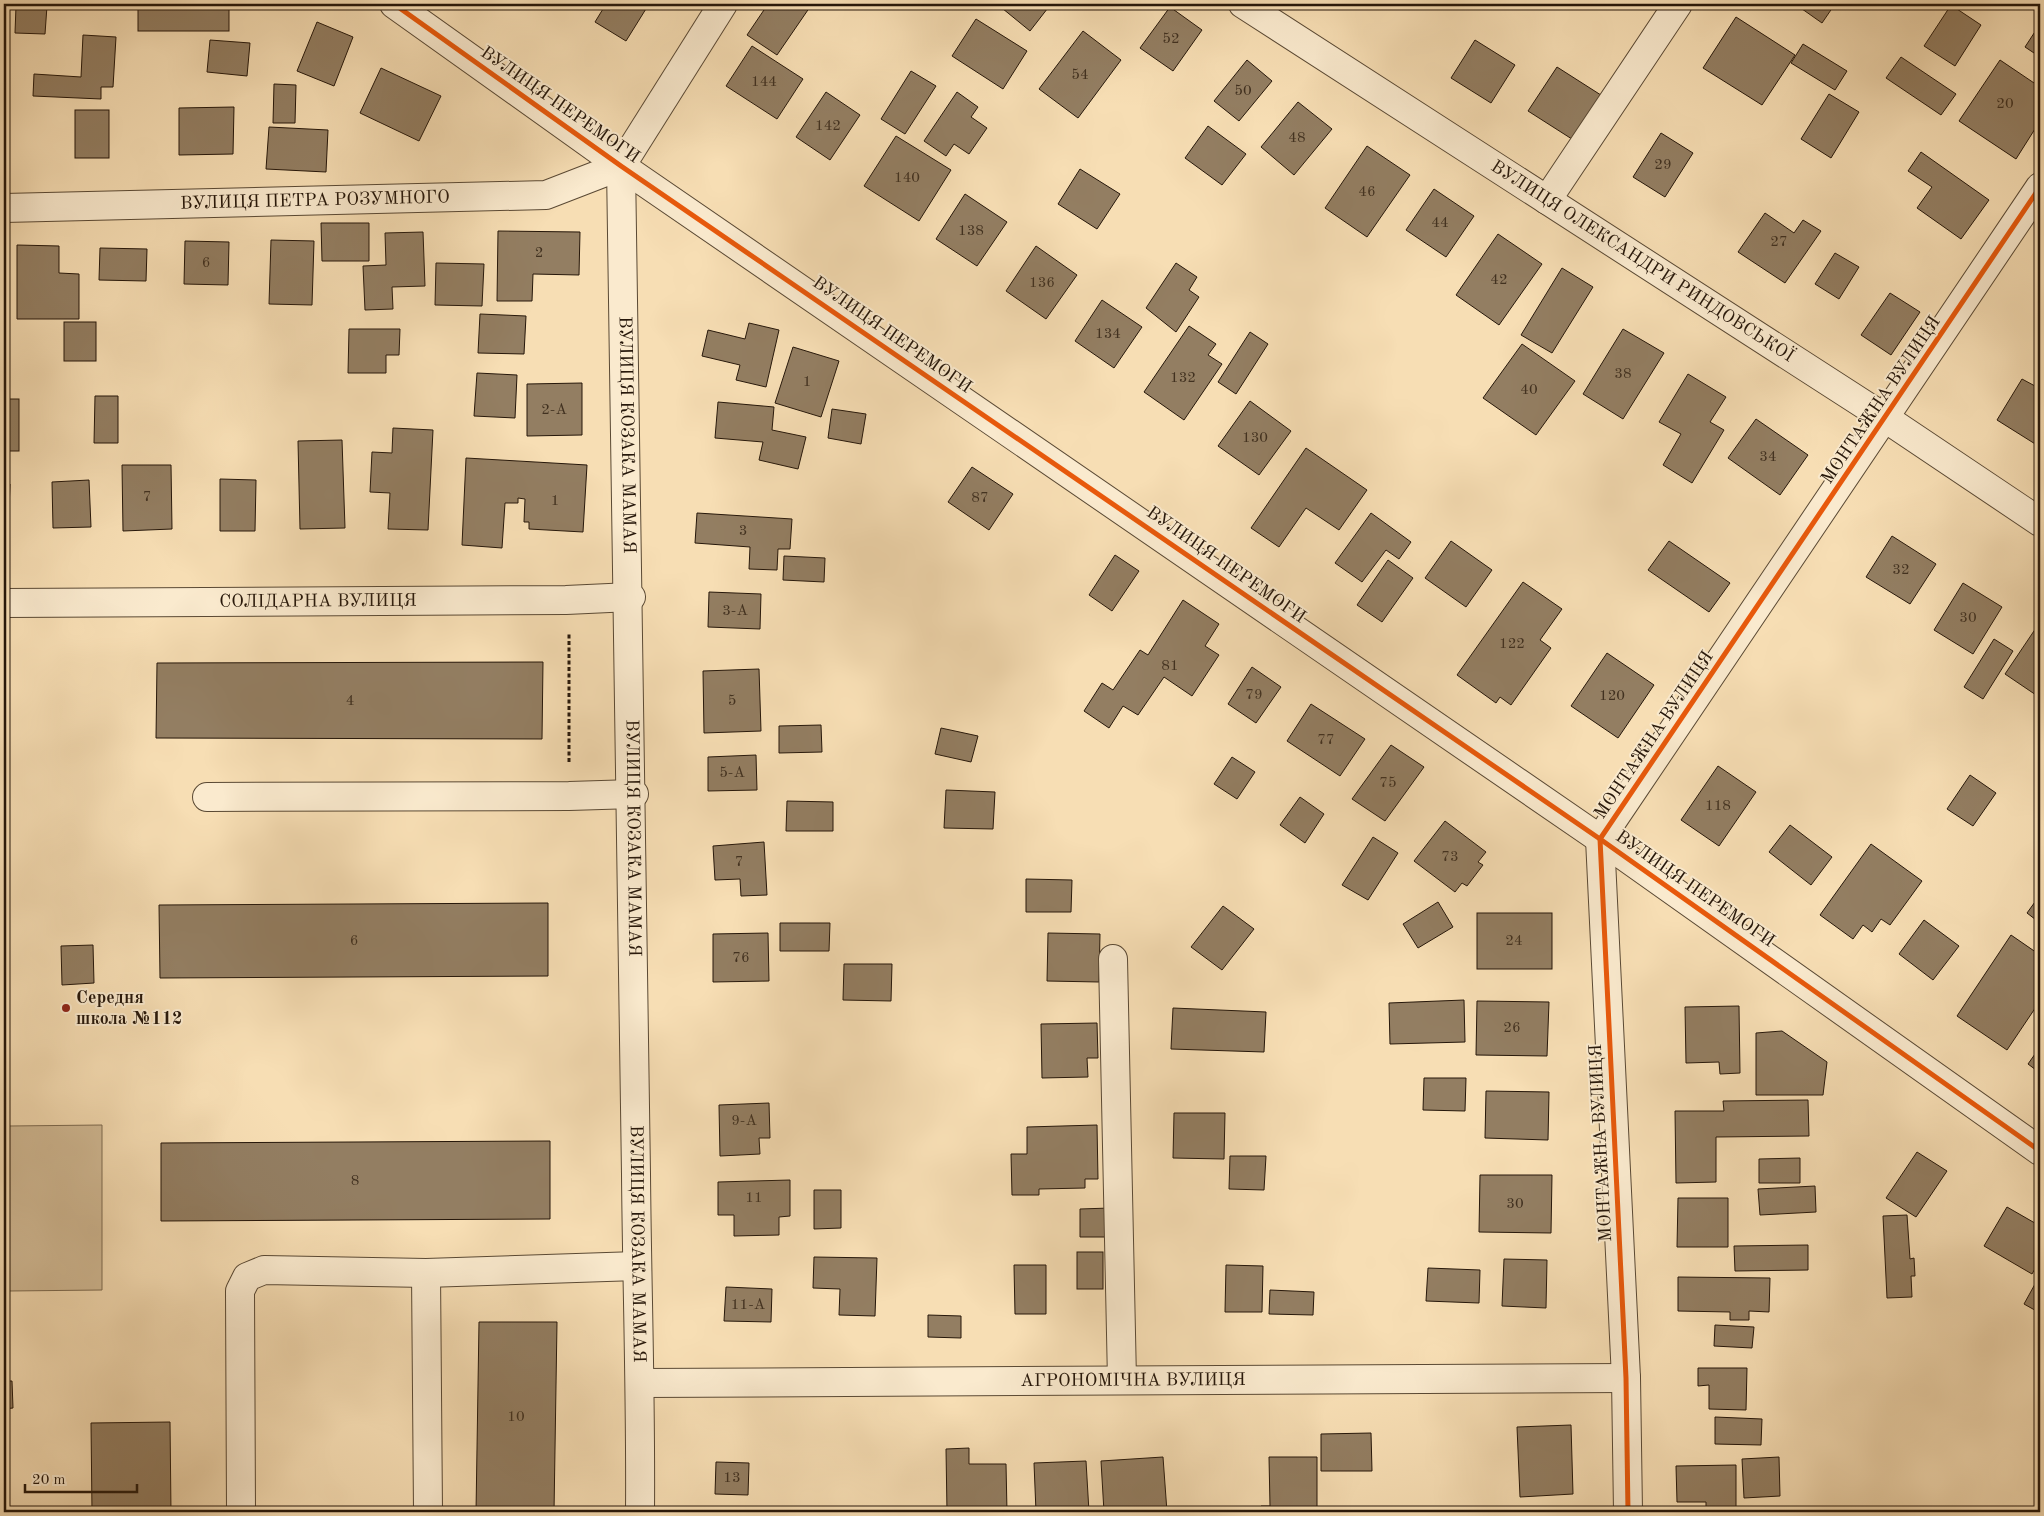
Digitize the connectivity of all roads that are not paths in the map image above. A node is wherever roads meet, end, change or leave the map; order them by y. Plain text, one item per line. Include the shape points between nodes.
1 (394, 4) edge
2 (723, 4) edge
3 (1243, 4) edge
4 (1678, 4) edge
5 (621, 166) junction
6 (2040, 187) edge
7 (1547, 200) junction
8 (4, 208) edge
9 (1886, 418) junction
10 (2040, 522) edge
11 (631, 598) junction
12 (4, 603) edge
13 (634, 794) junction
14 (207, 797) dead end
15 (1600, 839) junction
16 (1113, 959) dead end
17 (2040, 1152) edge
18 (637, 1266) junction
19 (426, 1273) junction
20 (1626, 1378) junction
21 (1122, 1380) junction
22 (641, 1383) junction
23 (241, 1512) edge
24 (428, 1512) edge
25 (640, 1512) edge
26 (1628, 1512) edge

1 - 5 street, ВУЛИЦЯ ПЕРЕМОГИ
2 - 5 street
3 - 7 street, ВУЛИЦЯ ОЛЕКСАНДРИ РИНДОВСЬКОЇ
4 - 7 street
5 - 8 street, ВУЛИЦЯ ПЕТРА РОЗУМНОГО via 546,195
5 - 11 street, ВУЛИЦЯ КОЗАКА МАМАЯ
5 - 15 street, ВУЛИЦЯ ПЕРЕМОГИ
6 - 9 street, МОНТАЖНА ВУЛИЦЯ
7 - 9 street, ВУЛИЦЯ ОЛЕКСАНДРИ РИНДОВСЬКОЇ
9 - 10 street, ВУЛИЦЯ ОЛЕКСАНДРИ РИНДОВСЬКОЇ
9 - 15 street, МОНТАЖНА ВУЛИЦЯ
11 - 12 street, СОЛІДАРНА ВУЛИЦЯ
11 - 13 street, ВУЛИЦЯ КОЗАКА МАМАЯ
13 - 14 street
13 - 18 street, ВУЛИЦЯ КОЗАКА МАМАЯ
15 - 17 street, ВУЛИЦЯ ПЕРЕМОГИ
15 - 20 street, МОНТАЖНА ВУЛИЦЯ
16 - 21 street
18 - 19 street
18 - 22 street, ВУЛИЦЯ КОЗАКА МАМАЯ
19 - 23 street via 264,1270 247,1276 240,1291
19 - 24 street
20 - 21 street, АГРОНОМІЧНА ВУЛИЦЯ
20 - 26 street, МОНТАЖНА ВУЛИЦЯ
21 - 22 street, АГРОНОМІЧНА ВУЛИЦЯ
22 - 25 street, ВУЛИЦЯ КОЗАКА МАМАЯ

